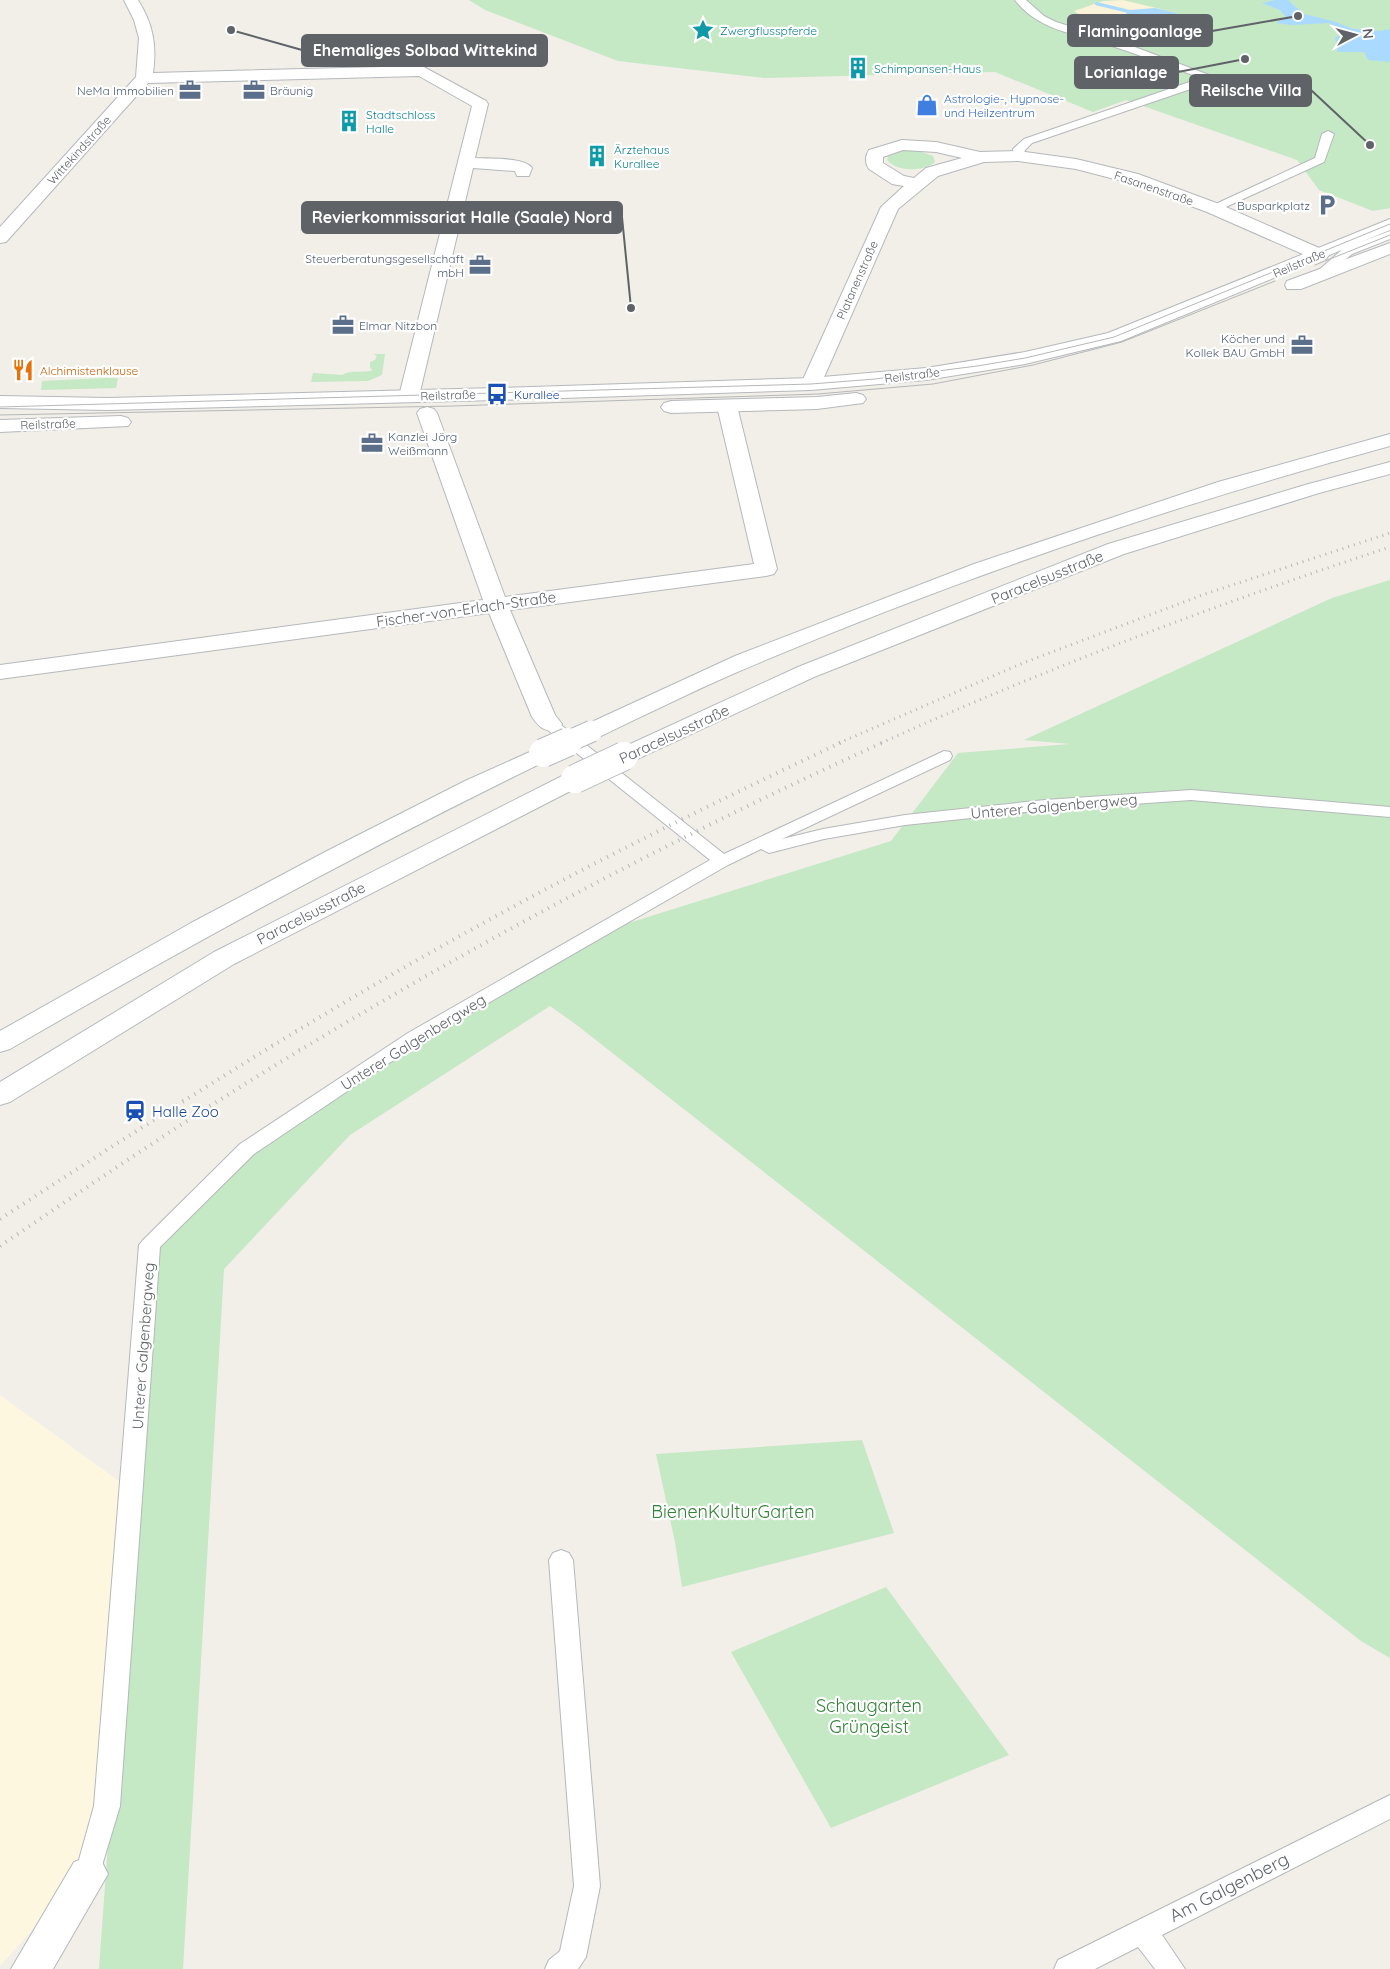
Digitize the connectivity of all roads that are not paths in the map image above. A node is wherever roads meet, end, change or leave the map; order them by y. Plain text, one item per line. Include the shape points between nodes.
1 (131, 0) edge
2 (1020, 0) edge
3 (144, 78) junction
4 (1211, 78) junction
5 (1236, 87) dead end
6 (1328, 134) dead end
7 (1018, 156) junction
8 (980, 157) junction
9 (466, 163) junction
10 (523, 172) dead end
11 (916, 184) junction
12 (1213, 208) junction
13 (1390, 224) edge
14 (1390, 235) edge
15 (0, 238) edge
16 (1390, 248) edge
17 (1320, 255) junction
18 (1318, 276) junction
19 (810, 384) junction
20 (957, 388) dead end
21 (929, 392) dead end
22 (409, 396) junction
23 (0, 402) edge
24 (726, 406) junction
25 (426, 413) junction
26 (0, 426) edge
27 (1390, 440) edge
28 (1390, 468) edge
29 (496, 604) junction
30 (0, 672) edge
31 (550, 724) joint
32 (944, 756) dead end
33 (1390, 812) edge
34 (722, 861) junction
35 (0, 1043) edge
36 (0, 1095) edge
37 (561, 1560) dead end
38 (1390, 1806) edge
39 (88, 1874) joint
40 (1142, 1931) junction
41 (31, 1969) edge
42 (558, 1969) edge
43 (1068, 1969) edge
44 (1171, 1969) edge

1 - 3 street via 145,25 148,43
2 - 4 lane via 1032,13 1062,27
3 - 9 street via 422,71 480,104
3 - 15 street, Wittekindstraße
4 - 5 lane
4 - 7 lane via 1028,141 1019,149
6 - 12 lane via 1320,160 1276,179 1258,191
7 - 8 street, Fasanenstraße
7 - 12 street, Fasanenstraße via 1076,164 1132,178
8 - 11 street, Platanenstraße via 932,172
8 - 11 street via 902,144 875,154 875,165 898,180
9 - 10 street via 520,166 524,168
9 - 22 street
11 - 19 street, Platanenstraße via 890,207
12 - 17 street, Fasanenstraße
13 - 17 street, Reilstraße
14 - 18 lane via 1348,251
16 - 18 street, Reilstraße
17 - 19 street, Reilstraße via 1114,337 977,366
18 - 20 street, Reilstraße via 1130,349
19 - 22 street, Reilstraße
21 - 24 street, Reilstraße
22 - 23 street, Reilstraße via 108,404
22 - 25 street, Reilstraße
24 - 25 street, Reilstraße
24 - 29 street, Fischer-von-Erlach-Straße via 766,569
25 - 26 street, Reilstraße
25 - 29 street
27 - 35 street, Paracelsusstraße, bridge via 1217,490 998,564 742,662 468,788 165,948
28 - 36 street, Paracelsusstraße, bridge via 1116,549 806,672 575,779 224,958
29 - 30 street, Fischer-von-Erlach-Straße
29 - 31 street via 544,717
31 - 34 lane
32 - 34 lane, Unterer Galgenbergweg
33 - 34 lane, Unterer Galgenbergweg via 1181,795 905,820 823,834
34 - 39 lane, Unterer Galgenbergweg via 415,1037 255,1143 150,1245 107,1806
37 - 42 lane via 587,1886 572,1956
38 - 40 lane, Am Galgenberg
39 - 41 street, Unterer Galgenbergweg
40 - 43 lane, Am Galgenberg
40 - 44 lane

